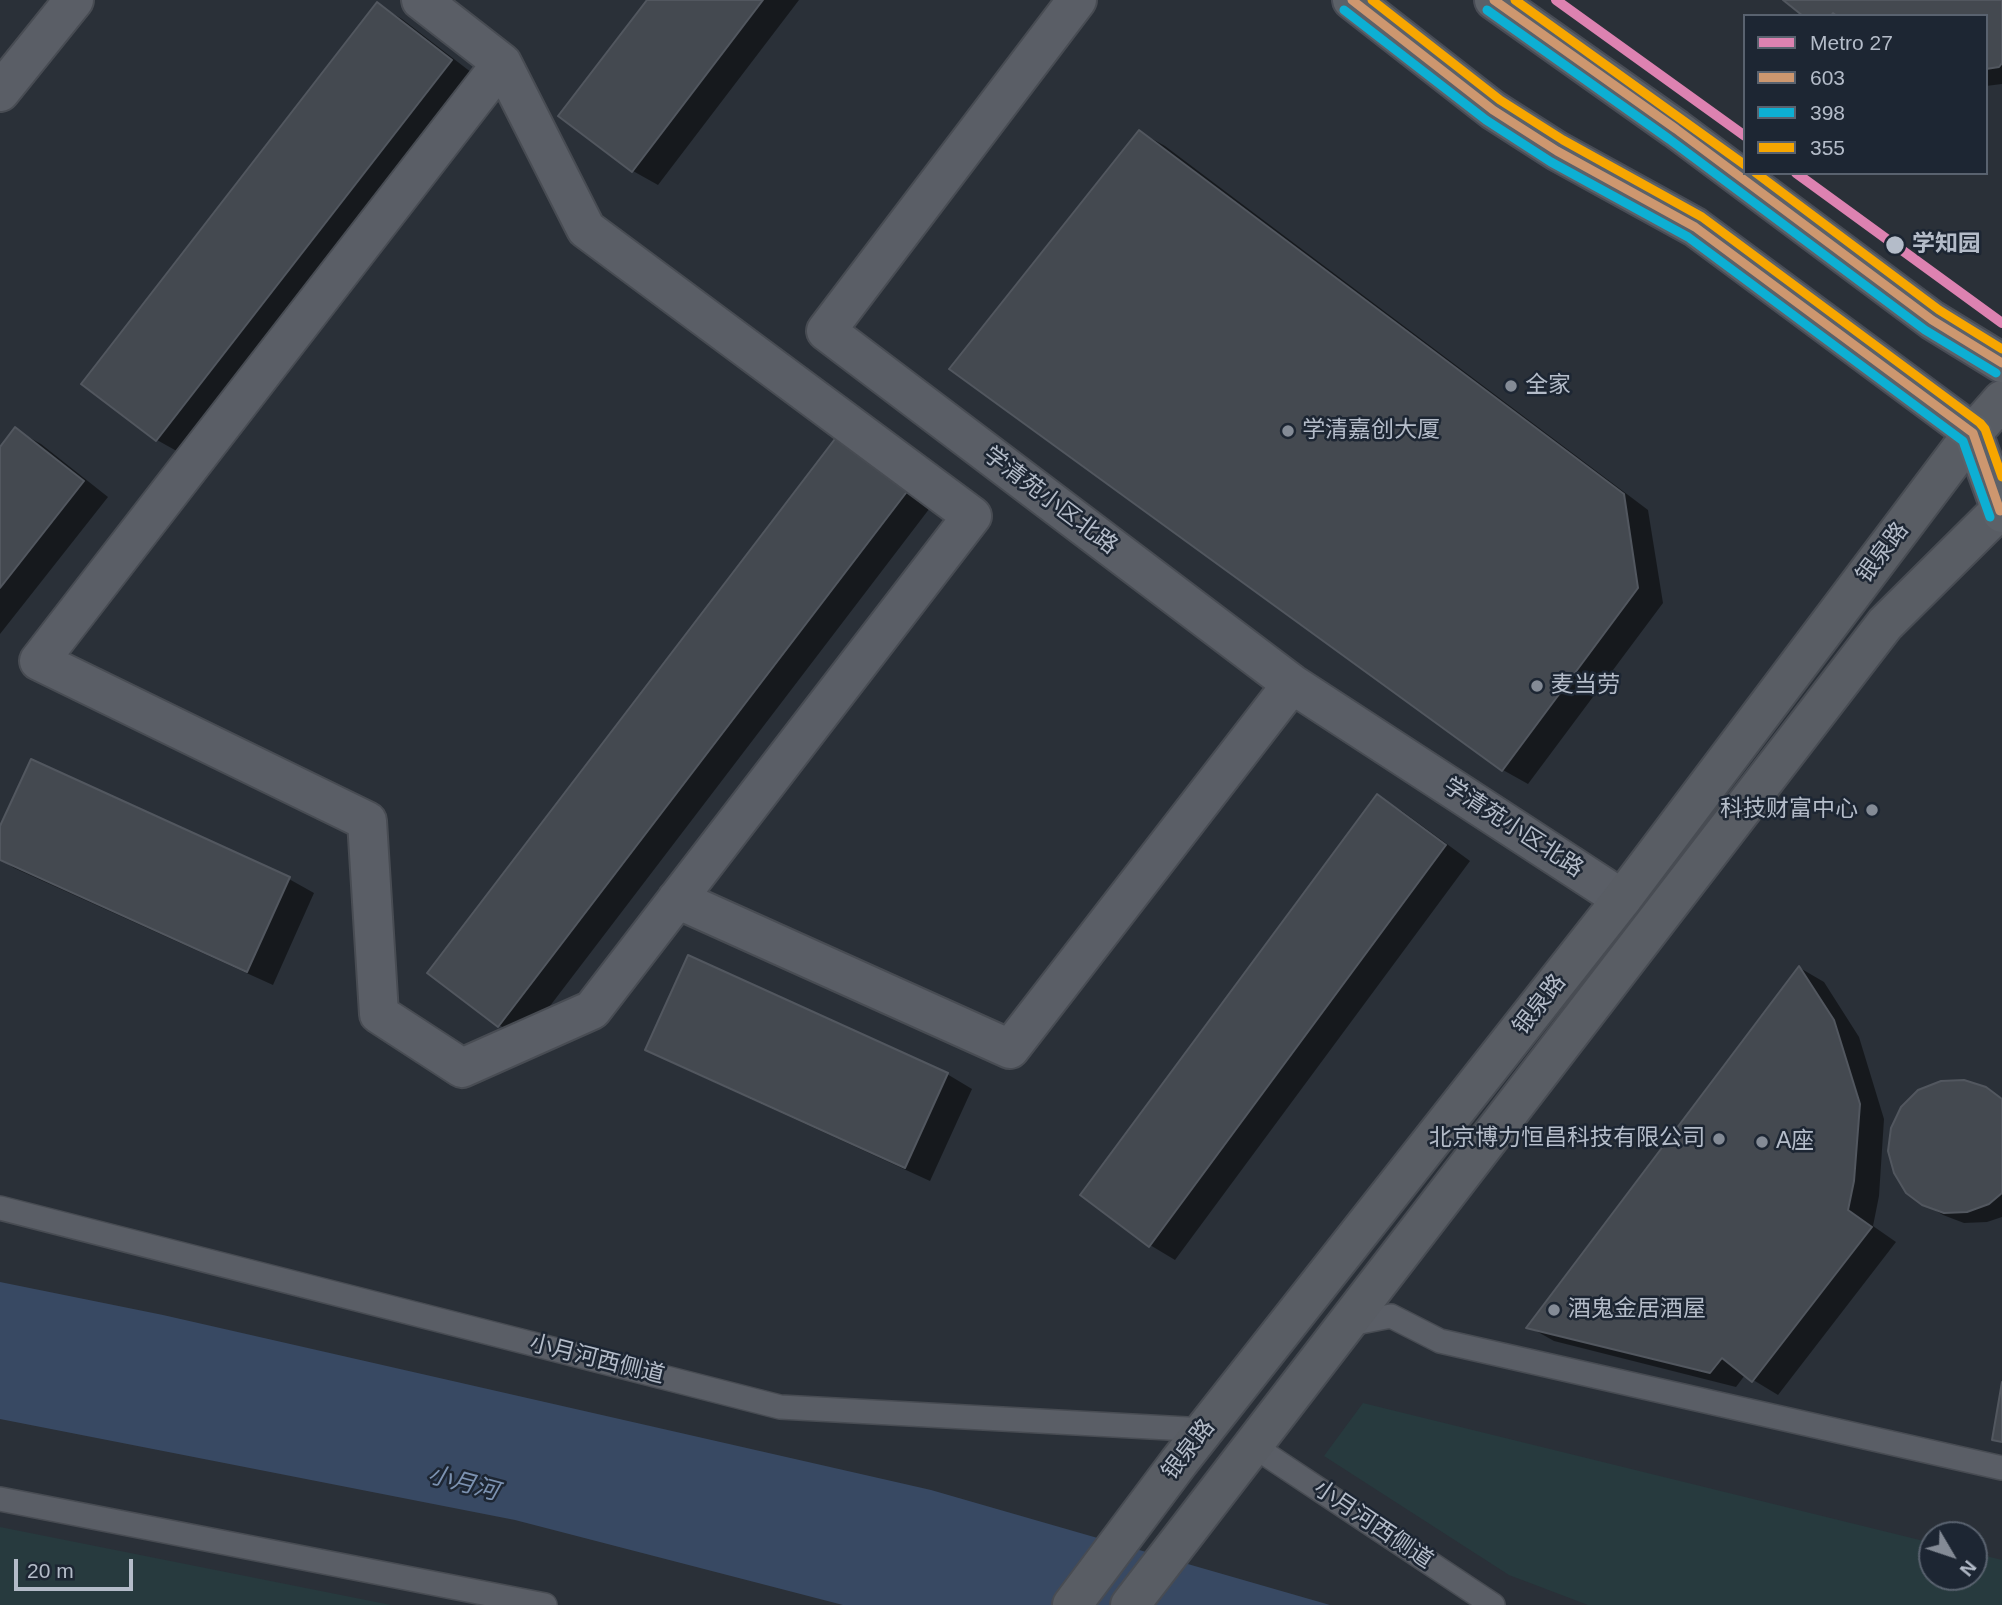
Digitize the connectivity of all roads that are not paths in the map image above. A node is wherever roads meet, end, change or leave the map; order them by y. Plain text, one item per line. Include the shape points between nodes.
1 (74, 0) edge
2 (421, 0) edge
3 (1077, 0) edge
4 (1352, 0) edge
5 (1494, 0) edge
6 (502, 63) junction
7 (0, 92) edge
8 (2002, 363) edge
9 (2002, 401) edge
10 (1973, 433) junction
11 (2001, 510) edge
12 (1292, 684) junction
13 (677, 899) junction
14 (1622, 900) junction
15 (0, 1208) edge
16 (1345, 1325) junction
17 (1206, 1430) junction
18 (1252, 1446) junction
19 (2002, 1468) edge
20 (0, 1499) edge
21 (545, 1605) edge
22 (1072, 1605) edge
23 (1130, 1605) edge
24 (1493, 1605) edge

1 - 7 street
2 - 6 street
3 - 12 street, 学清苑小区北路 via 826,331
4 - 10 main road via 1493,110 1695,228
5 - 8 main road via 1932,320
6 - 13 street via 586,229 972,516
6 - 13 street via 39,661 367,821 379,1014 462,1068 592,1010
9 - 10 main road, 银泉路
10 - 11 main road
10 - 14 main road, 银泉路
11 - 16 main road, 银泉路 via 1885,624
12 - 13 street via 1010,1049
12 - 14 street, 学清苑小区北路
14 - 17 main road, 银泉路
15 - 17 lane, 小月河西侧道 via 780,1407
16 - 18 main road, 银泉路
16 - 19 lane via 1391,1316 1440,1341
17 - 22 main road, 银泉路
18 - 23 main road, 银泉路
18 - 24 lane, 小月河西侧道
20 - 21 lane

